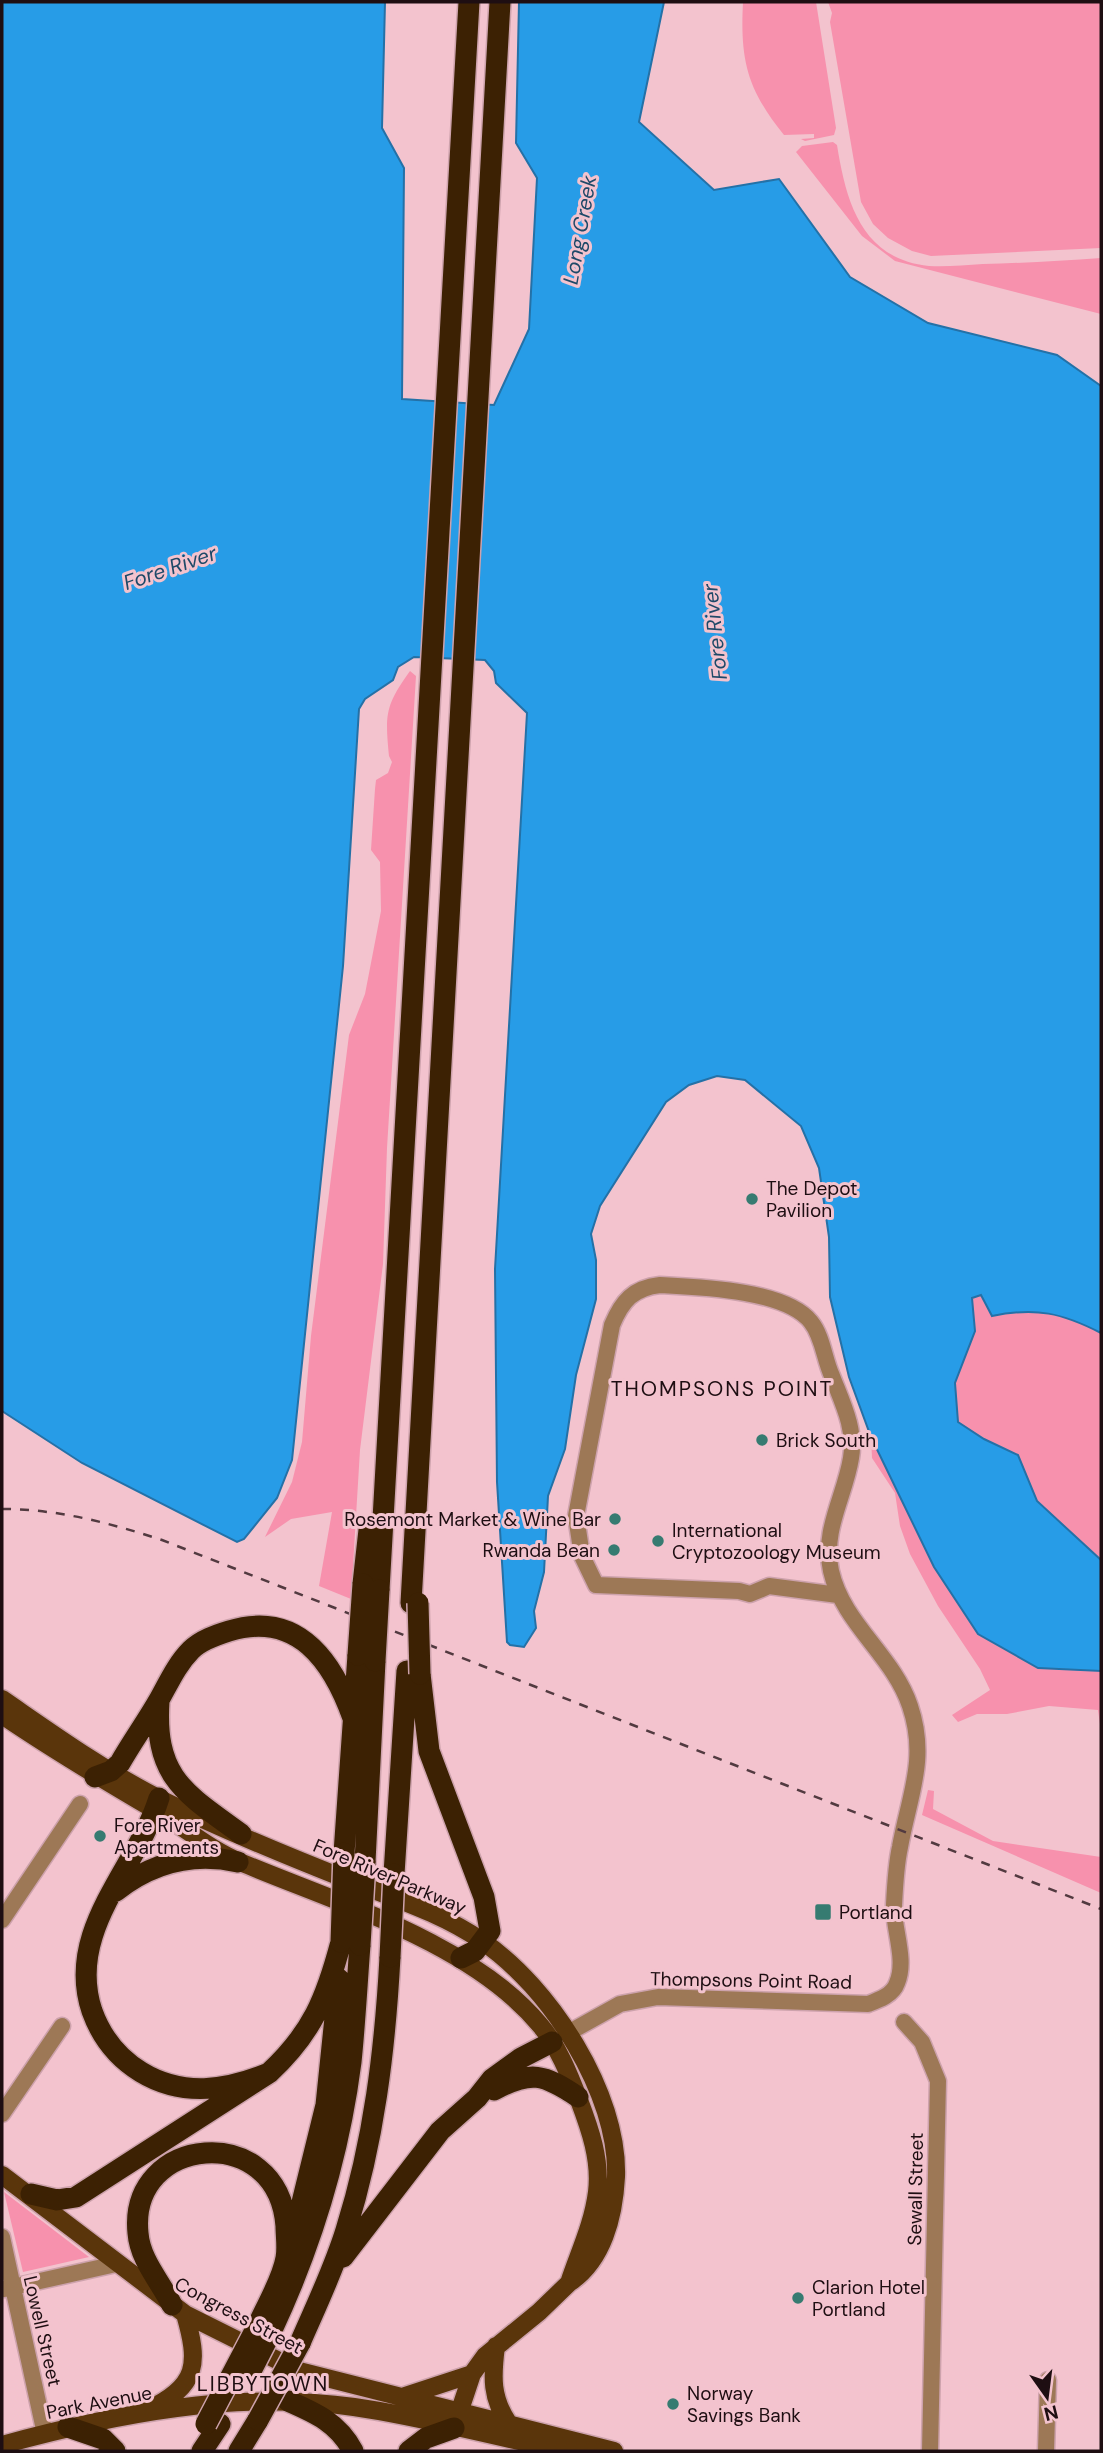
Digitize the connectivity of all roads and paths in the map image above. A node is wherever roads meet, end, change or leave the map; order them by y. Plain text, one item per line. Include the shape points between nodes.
1 (456, 2) edge
2 (469, 2) edge
3 (500, 2) edge
4 (460, 168) junction
5 (838, 1595) junction
6 (366, 1658) junction
7 (414, 1673) junction
8 (2, 1699) edge
9 (159, 1701) junction
10 (2, 1715) edge
11 (353, 1718) junction
12 (103, 1774) junction
13 (80, 1804) dead end
14 (157, 1804) junction
15 (241, 1834) junction
16 (238, 1862) junction
17 (112, 1894) junction
18 (2, 1920) edge
19 (483, 1941) junction
20 (350, 1944) junction
21 (461, 1958) junction
22 (904, 2022) dead end
23 (62, 2026) dead end
24 (560, 2038) junction
25 (269, 2073) junction
26 (578, 2097) junction
27 (477, 2098) junction
28 (2, 2114) edge
29 (2, 2175) edge
30 (31, 2194) junction
31 (2, 2237) edge
32 (286, 2258) junction
33 (116, 2264) junction
34 (332, 2269) junction
35 (569, 2283) junction
36 (7, 2288) edge
37 (178, 2309) junction
38 (264, 2330) junction
39 (496, 2346) junction
40 (472, 2374) junction
41 (1048, 2380) dead end
42 (400, 2397) junction
43 (288, 2401) junction
44 (138, 2414) junction
45 (211, 2417) junction
46 (456, 2420) junction
47 (509, 2424) junction
48 (68, 2427) junction
49 (45, 2434) junction
50 (2, 2445) edge
51 (115, 2451) edge
52 (190, 2451) edge
53 (202, 2451) edge
54 (239, 2451) edge
55 (353, 2451) edge
56 (409, 2451) edge
57 (567, 2451) edge
58 (614, 2451) edge
59 (930, 2451) edge
60 (1046, 2451) edge

1 - 4 highway via 454,90
2 - 4 highway
3 - 7 highway, bridge via 415,1516
4 - 6 highway, bridge via 391,1348
5 - 5 street, Thompsons Point Road via 769,1586 750,1594 596,1585 582,1556 576,1516 612,1325 630,1295 660,1285 713,1290 779,1301 810,1320 852,1437 850,1467 830,1533 830,1567
5 - 24 street, Thompsons Point Road via 892,1667 916,1726 917,1780 900,1844 894,1907 901,1963 897,1984 887,1996 868,2004 637,1999 602,2012
6 - 11 highway
6 - 20 highway, bridge via 365,1861
7 - 19 highway via 429,1751 484,1897 489,1931
7 - 34 highway, bridge via 381,2074 371,2131
8 - 12 main road, Fore River Parkway
9 - 11 highway via 174,1671 204,1640 239,1628 261,1628 291,1633 307,1642 341,1684
9 - 12 highway via 120,1763
9 - 15 highway via 161,1747 167,1767 182,1791
10 - 12 main road, Fore River Parkway
11 - 20 highway, bridge via 344,1853
12 - 14 main road, Fore River Parkway
13 - 18 street
14 - 15 main road, Fore River Parkway
14 - 16 main road, Fore River Parkway
14 - 17 highway
15 - 19 main road, Fore River Parkway via 444,1918
16 - 17 highway via 201,1857 174,1861 140,1874
16 - 21 main road, Fore River Parkway via 319,1893
17 - 25 highway via 91,1935 85,1970 90,2006 113,2049 147,2076 184,2088 222,2089
19 - 21 highway
19 - 24 main road, Fore River Parkway via 510,1964
20 - 25 highway via 321,2008 291,2053
20 - 32 highway via 326,2105 302,2213
20 - 38 highway via 350,2063 339,2132 312,2230
21 - 24 main road, Fore River Parkway
22 - 59 street, Sewall Street via 922,2042 938,2081
23 - 28 street
24 - 26 main road, Fore River Parkway
24 - 27 highway via 521,2058 492,2079
24 - 35 main road, Fore River Parkway via 583,2056 614,2137 616,2163 608,2229 586,2272
25 - 30 highway via 76,2197 57,2200
26 - 27 highway via 554,2081 529,2076
26 - 35 main road, Fore River Parkway via 591,2132 598,2180 590,2227
27 - 34 highway via 440,2131
29 - 30 main road, Congress Street
30 - 33 main road, Congress Street
31 - 36 street, Lowell Street
32 - 37 highway via 283,2204 257,2166 226,2153 180,2159 146,2190 137,2220 145,2259
32 - 38 highway
33 - 36 street
33 - 37 main road, Congress Street
34 - 54 highway, bridge via 300,2343
35 - 39 main road, Fore River Parkway
36 - 49 street, Lowell Street
37 - 42 main road, Congress Street via 299,2371
37 - 44 main road via 195,2357 187,2379 163,2403
38 - 45 highway, bridge
39 - 40 main road, Fore River Parkway
39 - 47 main road via 494,2397
40 - 42 main road
40 - 46 main road, Fore River Parkway
41 - 60 street
42 - 46 main road, Congress Street
43 - 45 main road, Congress Street
43 - 46 main road, Congress Street
43 - 55 highway via 325,2418
44 - 45 main road, Park Avenue
44 - 48 main road, Park Avenue
45 - 52 highway
45 - 53 highway
46 - 47 main road, Congress Street
46 - 56 highway
46 - 57 main road, Congress Street
47 - 58 main road, Congress Street
48 - 49 main road, Park Avenue
48 - 51 highway via 103,2439
49 - 50 main road, Park Avenue

